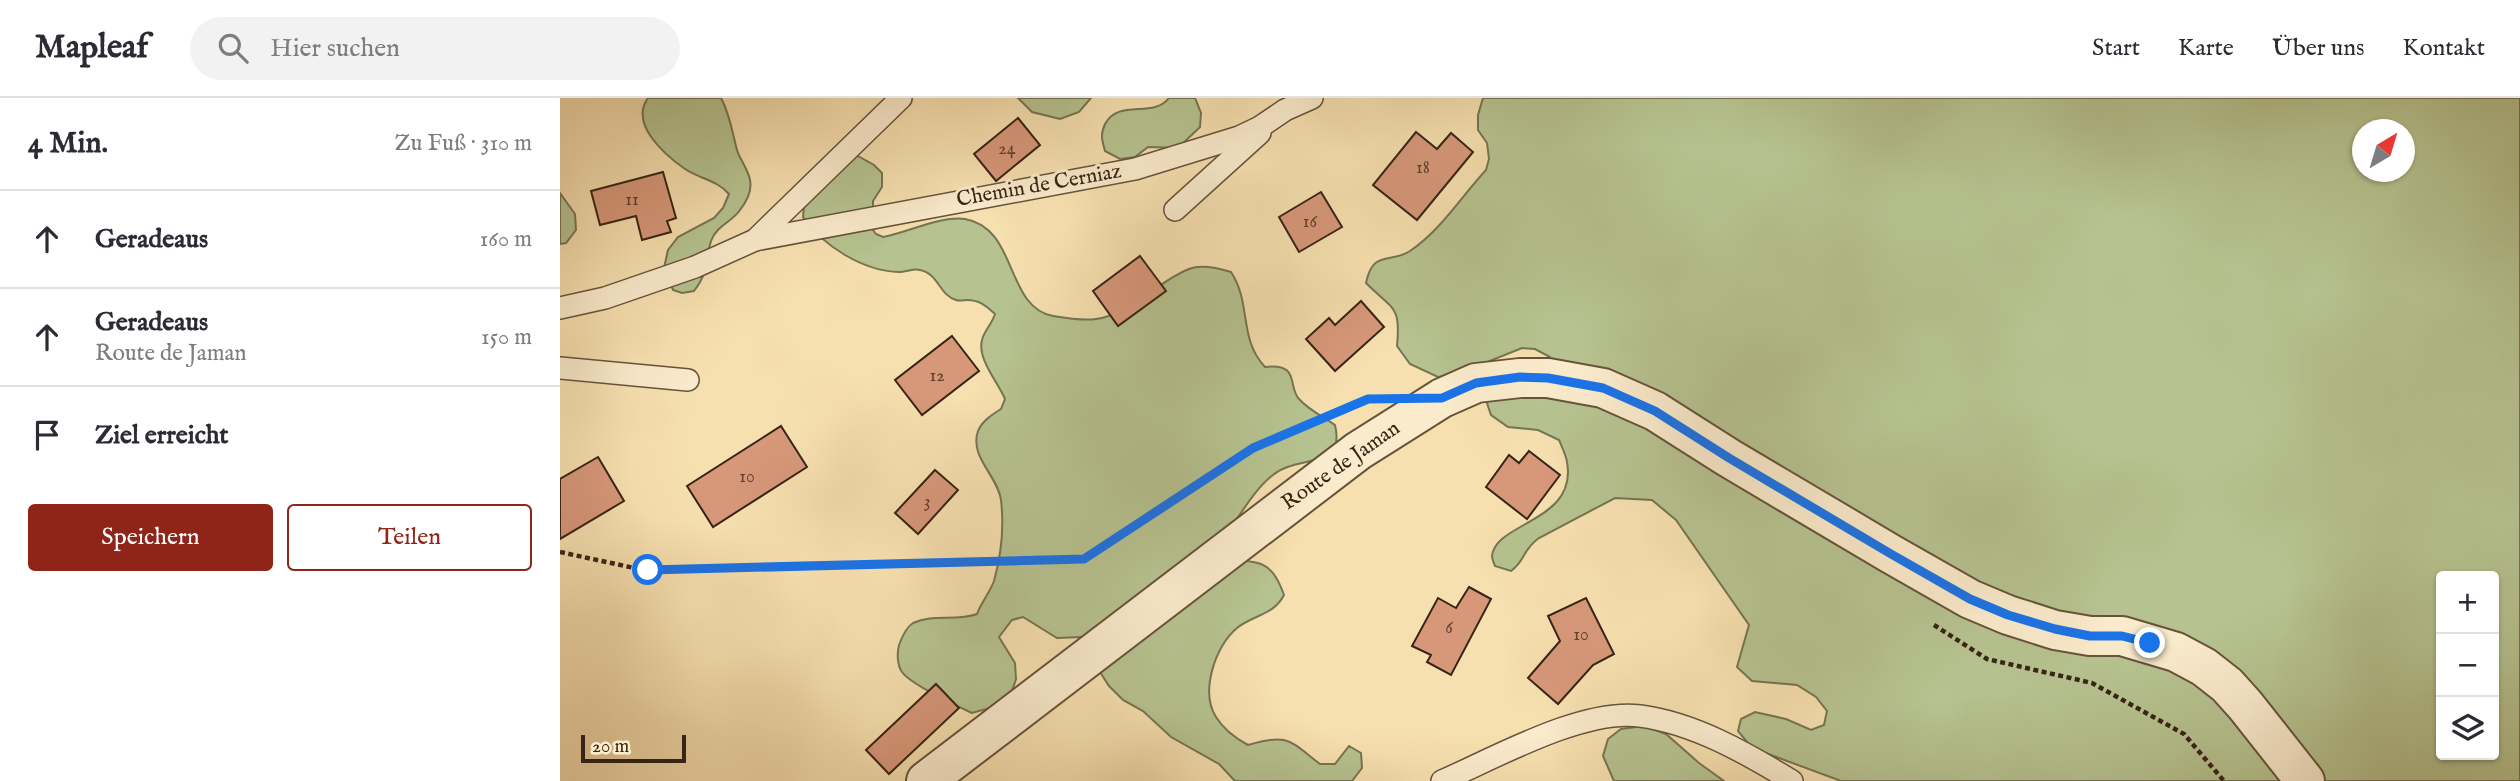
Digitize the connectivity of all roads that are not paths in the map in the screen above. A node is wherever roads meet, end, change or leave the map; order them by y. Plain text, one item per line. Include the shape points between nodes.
1 (901, 98) edge
2 (1312, 98) edge
3 (1260, 127) junction
4 (1175, 210) dead end
5 (755, 240) junction
6 (560, 308) edge
7 (560, 368) edge
8 (688, 380) dead end
9 (926, 781) edge
10 (1442, 781) edge
11 (1792, 781) edge
12 (2305, 781) edge

1 - 5 lane, Chemin de Cerniaz
2 - 3 lane, Chemin de Cerniaz
3 - 4 lane via 1261,133
3 - 5 lane, Chemin de Cerniaz via 1135,169
5 - 6 lane, Chemin de Cerniaz via 605,298
7 - 8 lane
9 - 12 street, Route de Jaman via 1358,451 1442,398 1476,383 1520,377 1603,388 1655,411 1891,554 2008,615 2090,636 2122,636 2176,652 2227,685
10 - 11 lane via 1559,730 1601,718 1637,715 1679,724 1754,757

